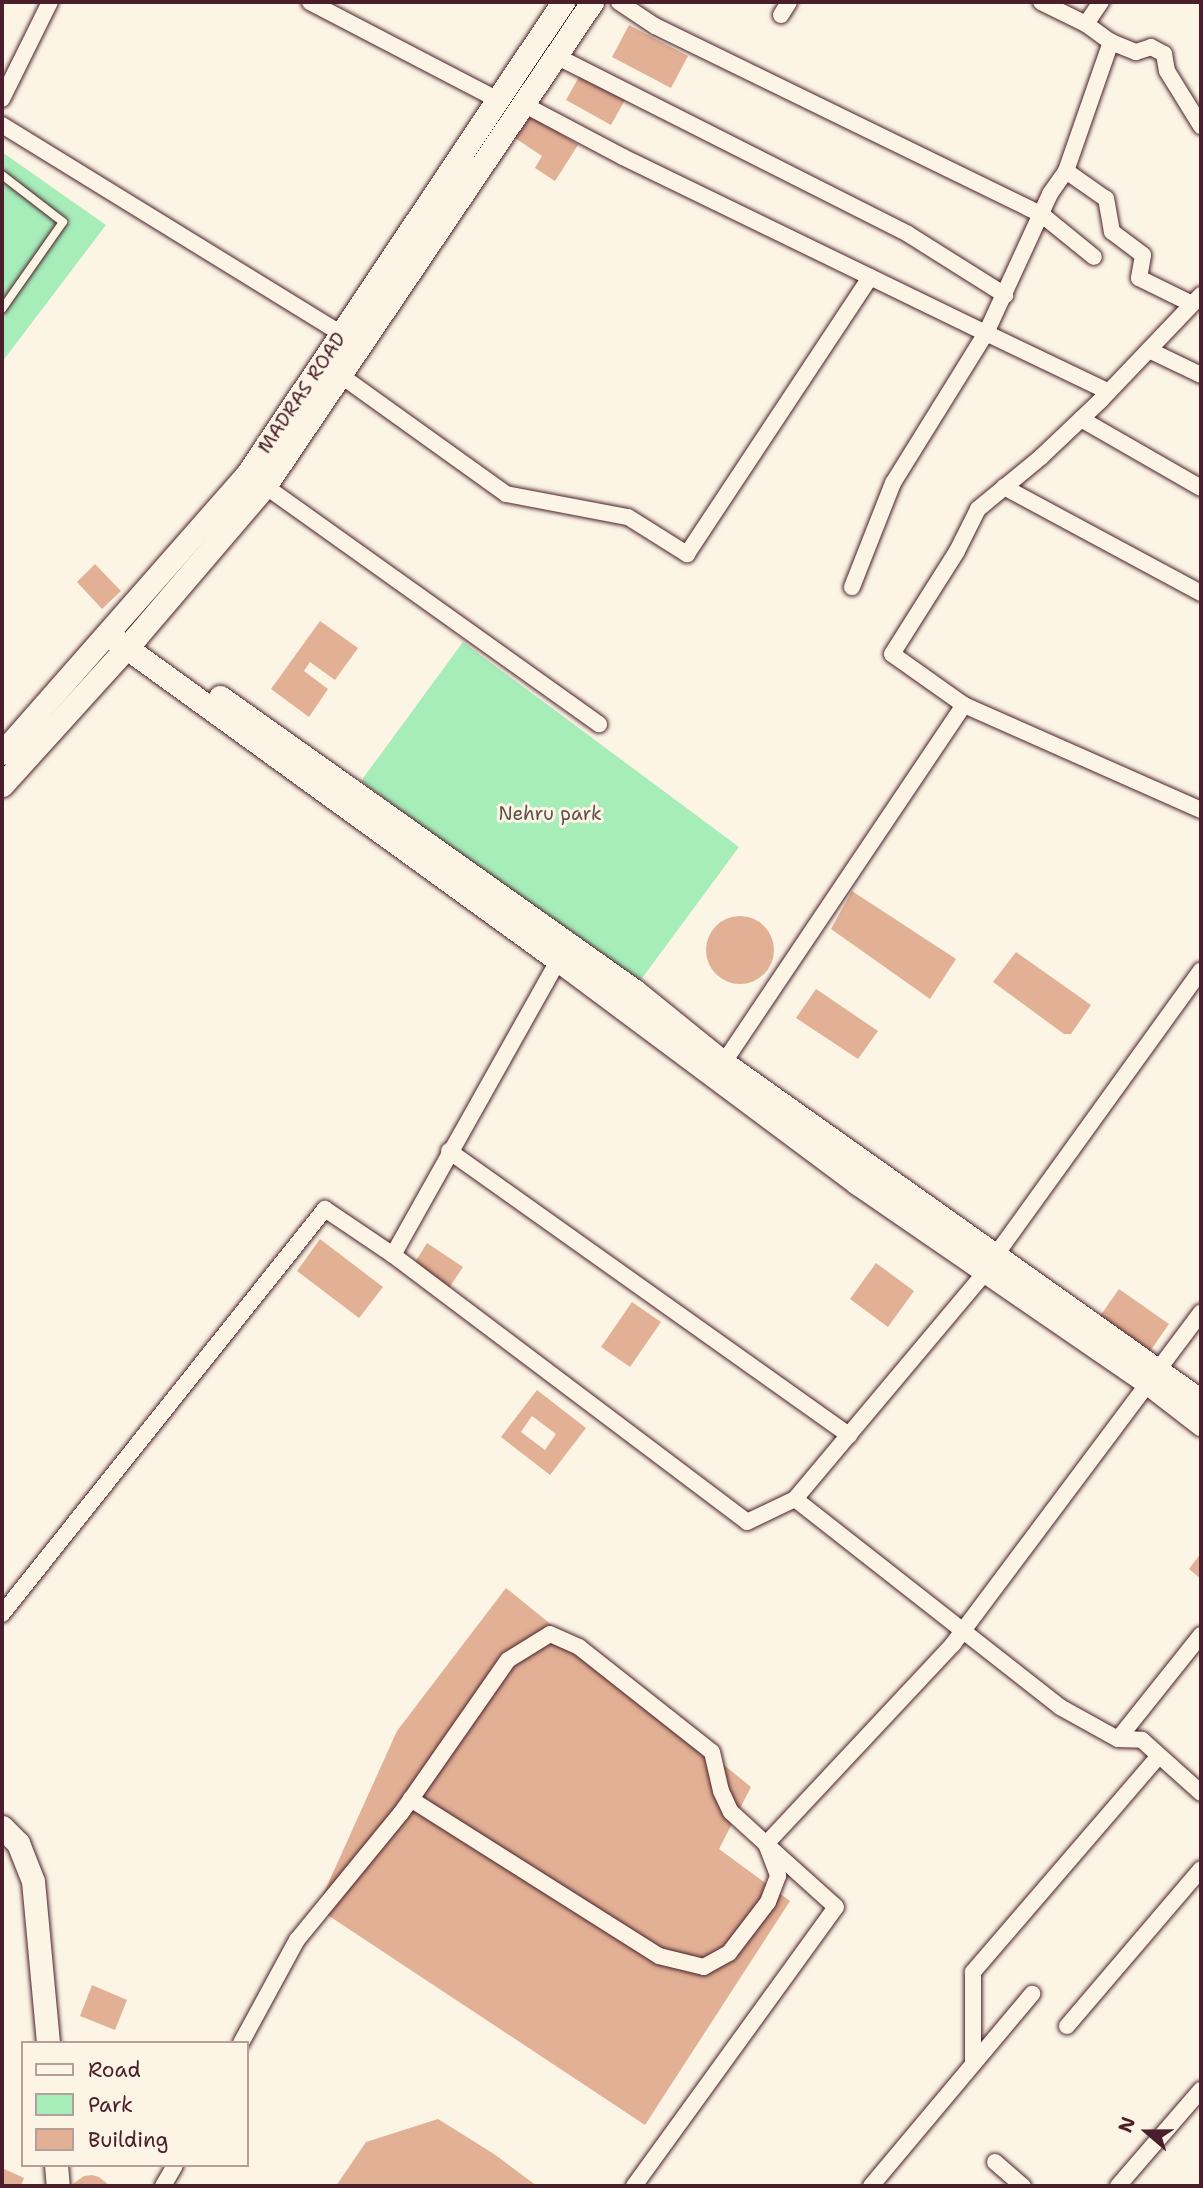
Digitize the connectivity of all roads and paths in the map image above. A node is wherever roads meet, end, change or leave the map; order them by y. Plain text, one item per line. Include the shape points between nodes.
1 (50, 2) edge
2 (310, 2) edge
3 (563, 2) edge
4 (592, 2) edge
5 (619, 2) edge
6 (1041, 2) edge
7 (1101, 2) edge
8 (1086, 24) junction
9 (1111, 42) junction
10 (556, 56) junction
11 (2, 99) edge
12 (498, 100) junction
13 (523, 104) junction
14 (2, 125) edge
15 (1201, 126) edge
16 (1066, 171) junction
17 (2, 174) edge
18 (1041, 214) junction
19 (1094, 257) dead end
20 (870, 277) junction
21 (1005, 295) junction
22 (1197, 300) edge
23 (2, 309) edge
24 (986, 333) junction
25 (342, 334) junction
26 (1149, 349) junction
27 (340, 374) junction
28 (1201, 375) edge
29 (1109, 392) junction
30 (1081, 419) junction
31 (256, 480) junction
32 (1004, 487) junction
33 (1201, 488) edge
34 (852, 587) dead end
35 (1201, 593) edge
36 (122, 636) junction
37 (964, 705) junction
38 (599, 724) dead end
39 (2, 753) edge
40 (2, 785) edge
41 (1201, 810) edge
42 (563, 952) junction
43 (1201, 970) edge
44 (719, 1070) junction
45 (449, 1152) junction
46 (393, 1255) junction
47 (990, 1264) junction
48 (1201, 1312) edge
49 (1154, 1378) junction
50 (1201, 1401) edge
51 (1201, 1424) edge
52 (849, 1435) junction
53 (795, 1499) junction
54 (2, 1614) edge
55 (963, 1631) junction
56 (1201, 1635) edge
57 (1118, 1740) junction
58 (1159, 1756) junction
59 (1201, 1793) edge
60 (411, 1799) junction
61 (2, 1827) edge
62 (766, 1844) junction
63 (1201, 1869) edge
64 (1032, 1994) dead end
65 (1067, 2026) dead end
66 (48, 2041) edge
67 (242, 2041) edge
68 (973, 2064) junction
69 (1201, 2090) edge
70 (995, 2162) dead end
71 (56, 2167) edge
72 (174, 2167) edge
73 (58, 2186) edge
74 (163, 2186) edge
75 (634, 2186) edge
76 (871, 2186) edge
77 (1023, 2186) edge
78 (1118, 2186) edge

1 - 11 street
2 - 12 street
3 - 12 main road, MADRAS ROAD
4 - 10 main road
5 - 18 street via 655,26
6 - 8 street
7 - 8 street
8 - 9 street
9 - 15 street via 1136,52 1151,47 1164,54 1167,71
9 - 16 street
10 - 13 main road
10 - 21 street via 908,234
12 - 25 main road, MADRAS ROAD
13 - 20 street via 623,158
13 - 27 main road
14 - 25 street
16 - 18 street
16 - 22 street via 1106,200 1112,232 1143,255 1139,278
17 - 23 lane via 63,222
18 - 19 street
18 - 21 street
20 - 24 street
20 - 27 street via 687,554 628,517 506,494
21 - 24 street
22 - 26 street
24 - 29 street
24 - 34 street via 893,483
25 - 31 main road, MADRAS ROAD
26 - 28 street
26 - 29 street
27 - 31 main road
29 - 30 street
30 - 32 street
30 - 33 street
31 - 36 main road, MADRAS ROAD
31 - 38 street
32 - 35 street
32 - 37 street via 978,509 892,654
36 - 39 main road, MADRAS ROAD
36 - 40 main road
36 - 42 main road
37 - 41 street
37 - 44 street
42 - 44 main road via 635,991
42 - 45 street
43 - 47 street
44 - 47 main road
45 - 46 street
45 - 52 street
46 - 53 street via 747,1521
46 - 54 street via 325,1209
47 - 49 main road
47 - 52 street
48 - 49 street
49 - 50 main road
49 - 51 main road
49 - 55 street
52 - 53 street
53 - 55 street
55 - 57 street via 1060,1707
55 - 62 street
56 - 57 street
57 - 58 street via 1142,1740
58 - 59 street
58 - 68 street via 973,1972
60 - 62 street via 659,1956 704,1967 729,1953 768,1902 778,1876
60 - 62 street via 508,1660 550,1634 579,1647 712,1752 731,1812
60 - 67 street via 297,1940
61 - 66 main road via 18,1843 33,1881
62 - 75 street via 835,1907
63 - 65 street
64 - 68 street
68 - 76 street
69 - 78 street
70 - 77 street
71 - 73 main road
72 - 74 street

